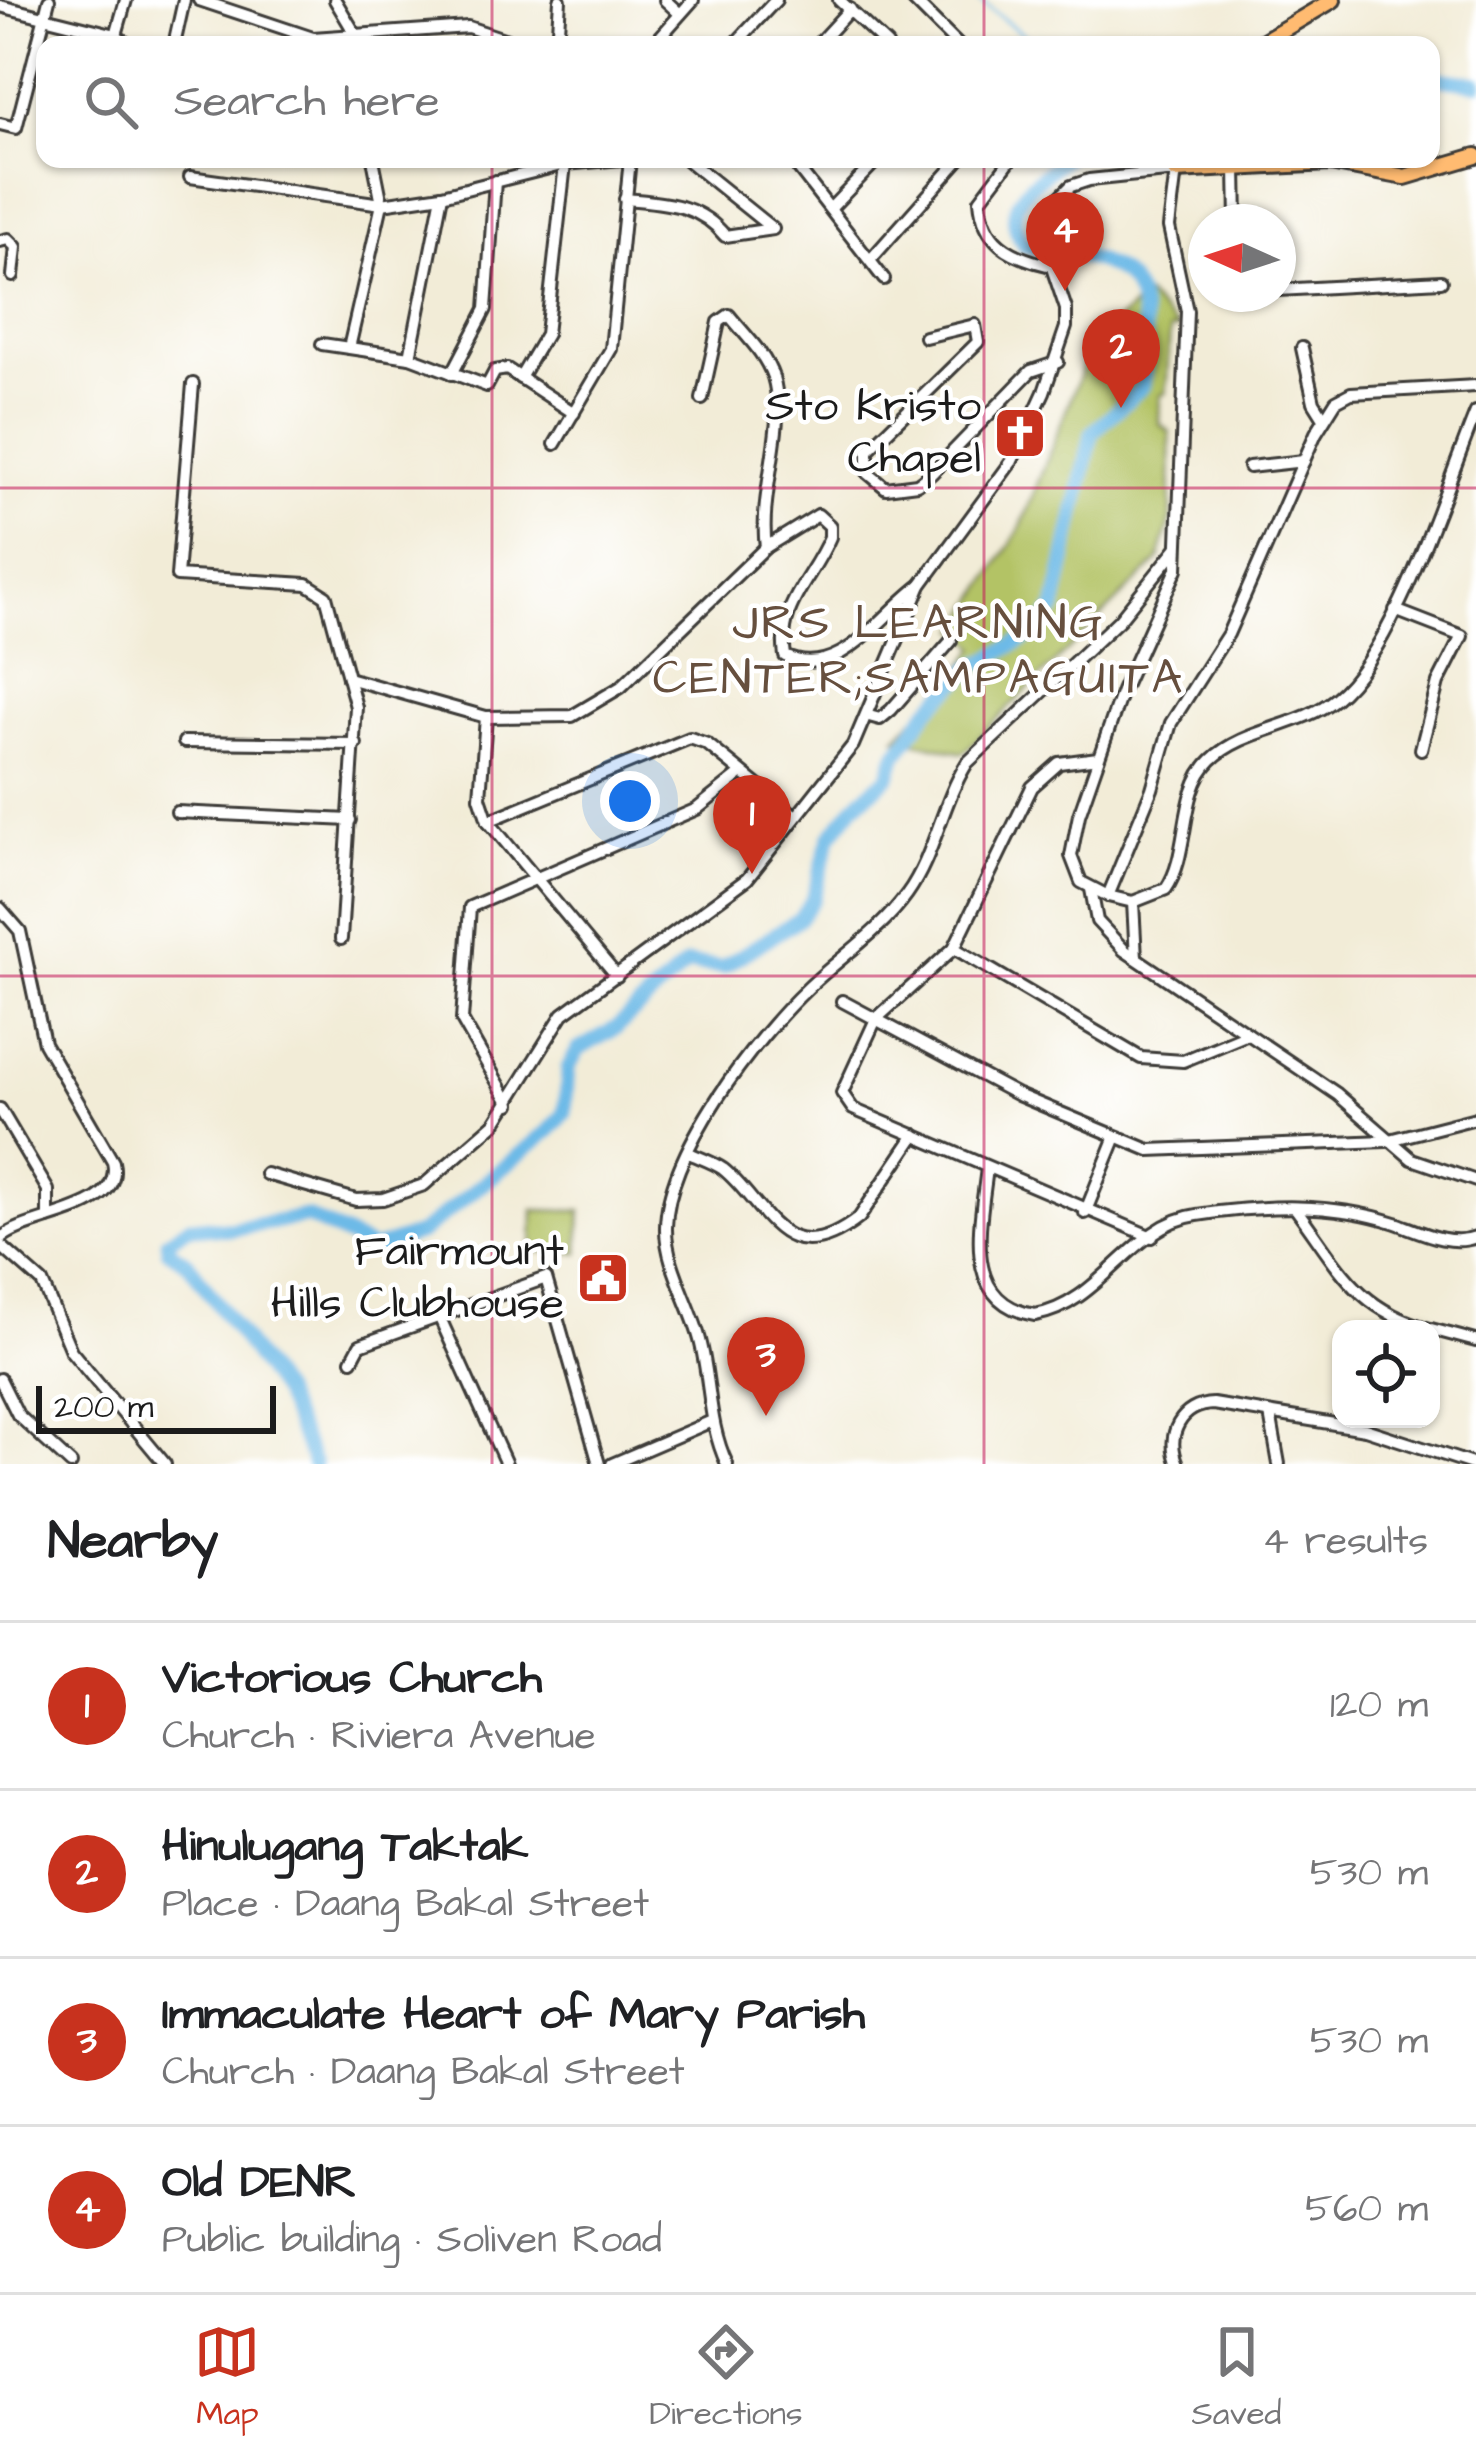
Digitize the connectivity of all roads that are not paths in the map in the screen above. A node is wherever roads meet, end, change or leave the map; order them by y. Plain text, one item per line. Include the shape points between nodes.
1 (49, 0) edge
2 (126, 0) edge
3 (184, 0) edge
4 (199, 0) edge
5 (255, 0) edge
6 (334, 0) edge
7 (560, 0) edge
8 (665, 0) edge
9 (693, 0) edge
10 (776, 0) edge
11 (839, 0) edge
12 (913, 0) edge
13 (1334, 0) edge
14 (0, 6) edge
15 (850, 9) junction
16 (680, 14) junction
17 (46, 16) junction
18 (251, 16) junction
19 (116, 35) joint
20 (41, 36) edge
21 (176, 36) edge
22 (307, 36) edge
23 (356, 36) edge
24 (382, 36) edge
25 (495, 36) edge
26 (557, 36) edge
27 (661, 36) edge
28 (742, 36) edge
29 (825, 36) edge
30 (878, 36) edge
31 (949, 36) edge
32 (1272, 36) edge
33 (36, 53) edge
34 (0, 124) edge
35 (1476, 156) edge
36 (1440, 167) edge
37 (375, 168) edge
38 (549, 168) edge
39 (565, 168) edge
40 (626, 168) edge
41 (697, 168) edge
42 (801, 168) edge
43 (870, 168) edge
44 (952, 168) edge
45 (1004, 168) edge
46 (1159, 168) edge
47 (1177, 168) edge
48 (1236, 168) edge
49 (1353, 168) edge
50 (1435, 168) edge
51 (190, 178) dead end
52 (495, 181) junction
53 (442, 195) junction
54 (626, 200) junction
55 (382, 203) junction
56 (1237, 204) edge
57 (832, 208) junction
58 (0, 241) edge
59 (872, 259) junction
60 (1046, 262) junction
61 (13, 276) dead end
62 (884, 279) dead end
63 (1441, 281) dead end
64 (1296, 289) edge
65 (925, 337) dead end
66 (322, 344) dead end
67 (349, 348) junction
68 (1302, 348) dead end
69 (410, 357) junction
70 (1058, 362) junction
71 (452, 374) junction
72 (520, 378) junction
73 (193, 384) dead end
74 (1476, 386) edge
75 (702, 399) dead end
76 (1476, 412) edge
77 (574, 413) junction
78 (1324, 418) junction
79 (555, 443) dead end
80 (1304, 461) junction
81 (1249, 466) dead end
82 (766, 547) junction
83 (1177, 548) junction
84 (921, 585) junction
85 (1395, 610) junction
86 (951, 641) dead end
87 (349, 678) junction
88 (868, 716) junction
89 (486, 717) junction
90 (184, 742) dead end
91 (356, 744) junction
92 (1421, 749) dead end
93 (1098, 758) junction
94 (742, 772) junction
95 (177, 812) dead end
96 (793, 814) junction
97 (350, 820) junction
98 (488, 821) junction
99 (533, 878) junction
100 (1091, 890) junction
101 (1108, 896) junction
102 (1132, 902) junction
103 (0, 908) edge
104 (341, 939) dead end
105 (954, 948) junction
106 (1136, 958) junction
107 (617, 976) junction
108 (842, 1001) dead end
109 (876, 1018) junction
110 (1248, 1034) junction
111 (511, 1104) junction
112 (0, 1109) edge
113 (1476, 1118) edge
114 (914, 1136) junction
115 (1114, 1139) junction
116 (1386, 1141) junction
117 (689, 1153) junction
118 (986, 1168) junction
119 (266, 1174) dead end
120 (1476, 1181) edge
121 (1296, 1209) junction
122 (1085, 1213) junction
123 (48, 1218) junction
124 (1152, 1237) junction
125 (1476, 1238) edge
126 (0, 1242) edge
127 (439, 1316) junction
128 (1397, 1320) edge
129 (1440, 1331) edge
130 (1476, 1341) edge
131 (352, 1360) dead end
132 (0, 1378) edge
133 (1270, 1414) junction
134 (712, 1421) junction
135 (70, 1464) edge
136 (165, 1464) edge
137 (506, 1464) edge
138 (599, 1464) edge
139 (612, 1464) edge
140 (727, 1464) edge
141 (1178, 1464) edge
142 (1279, 1464) edge
143 (1472, 1464) edge

1 - 17 street
2 - 19 street
3 - 21 street
4 - 18 street
5 - 18 street
6 - 23 street
7 - 26 street
8 - 16 street
9 - 16 street
10 - 28 street
11 - 15 street
12 - 31 street
13 - 32 main road
14 - 17 street
15 - 29 street
15 - 30 street
16 - 27 street
17 - 19 street
17 - 20 street
18 - 22 street
24 - 25 street via 468,27
33 - 34 street via 16,128
35 - 36 main road
37 - 55 street
38 - 52 street
39 - 72 street via 546,334
40 - 54 street
41 - 54 street via 773,229 724,236 710,216
42 - 57 street
43 - 57 street
44 - 59 street
45 - 60 street via 980,200 981,219 1003,250
46 - 60 street via 1071,186 1049,208
47 - 83 street via 1169,227 1187,310
48 - 56 street
49 - 50 main road via 1405,177
51 - 55 street
52 - 53 street
52 - 71 street via 486,309
53 - 55 street
53 - 69 street
54 - 77 street via 611,349
55 - 67 street
57 - 59 street
58 - 61 street via 16,247
59 - 62 street
60 - 70 street via 1066,309
63 - 64 street
65 - 70 street via 975,325 979,333 868,450 868,472 886,488 932,474 1031,371
66 - 67 street
67 - 69 street
68 - 78 street
69 - 71 street
70 - 84 street via 1012,461
71 - 72 street via 487,386 499,370
72 - 77 street
73 - 87 street via 177,576 307,584 326,596
74 - 78 street via 1352,393
75 - 82 street via 719,322 729,316 764,358 776,396 761,512
76 - 85 street
77 - 79 street
78 - 80 street
80 - 81 street
80 - 101 street via 1228,634 1162,743
82 - 84 street via 810,516 830,526 823,553 793,593 782,635 785,656 806,667 833,661
82 - 89 street via 591,709 551,720
83 - 93 street via 1177,569
83 - 117 street via 1119,620 967,763 908,893 741,1063
84 - 88 street
85 - 92 street via 1462,636 1438,683
85 - 102 street via 1377,652 1333,701 1210,761 1171,882
86 - 88 street via 880,719
87 - 89 street
87 - 91 street
88 - 96 street via 854,745
89 - 98 street via 480,796
90 - 91 street
91 - 97 street
93 - 100 street via 1071,856
93 - 105 street via 1059,763 1032,787
94 - 96 street
94 - 98 street via 690,738
94 - 99 street via 697,809
95 - 97 street
96 - 107 street via 747,878
97 - 104 street
98 - 99 street
99 - 107 street
99 - 111 street via 474,903 466,920 462,1020
100 - 101 street
100 - 106 street via 1102,930
101 - 102 street
102 - 106 street
103 - 123 street via 20,931 44,1043 113,1162 111,1187
105 - 109 street
105 - 110 street via 1141,1058 1184,1061
106 - 110 street
107 - 111 street via 551,1028
108 - 109 street
109 - 114 street via 844,1081 844,1100
109 - 115 street
110 - 116 street via 1337,1094
111 - 119 street via 424,1185 405,1192 356,1200
112 - 123 street via 48,1190
113 - 116 street
114 - 117 street via 860,1218 812,1236 769,1225 728,1174
114 - 118 street
115 - 116 street via 1182,1152
115 - 122 street
116 - 120 street
117 - 134 street via 665,1228 706,1360
118 - 122 street
118 - 124 street via 983,1276 997,1298 1023,1313 1077,1299
121 - 124 street via 1198,1214
121 - 125 street via 1344,1207 1443,1239
121 - 128 street via 1369,1304
122 - 124 street
123 - 126 street
126 - 136 street via 42,1282 71,1351
127 - 131 street via 361,1345
127 - 137 street
127 - 138 street via 546,1278
129 - 130 street
132 - 135 street via 18,1415
133 - 141 street via 1191,1408 1175,1430
133 - 142 street
133 - 143 street via 1366,1429
134 - 139 street
134 - 140 street

